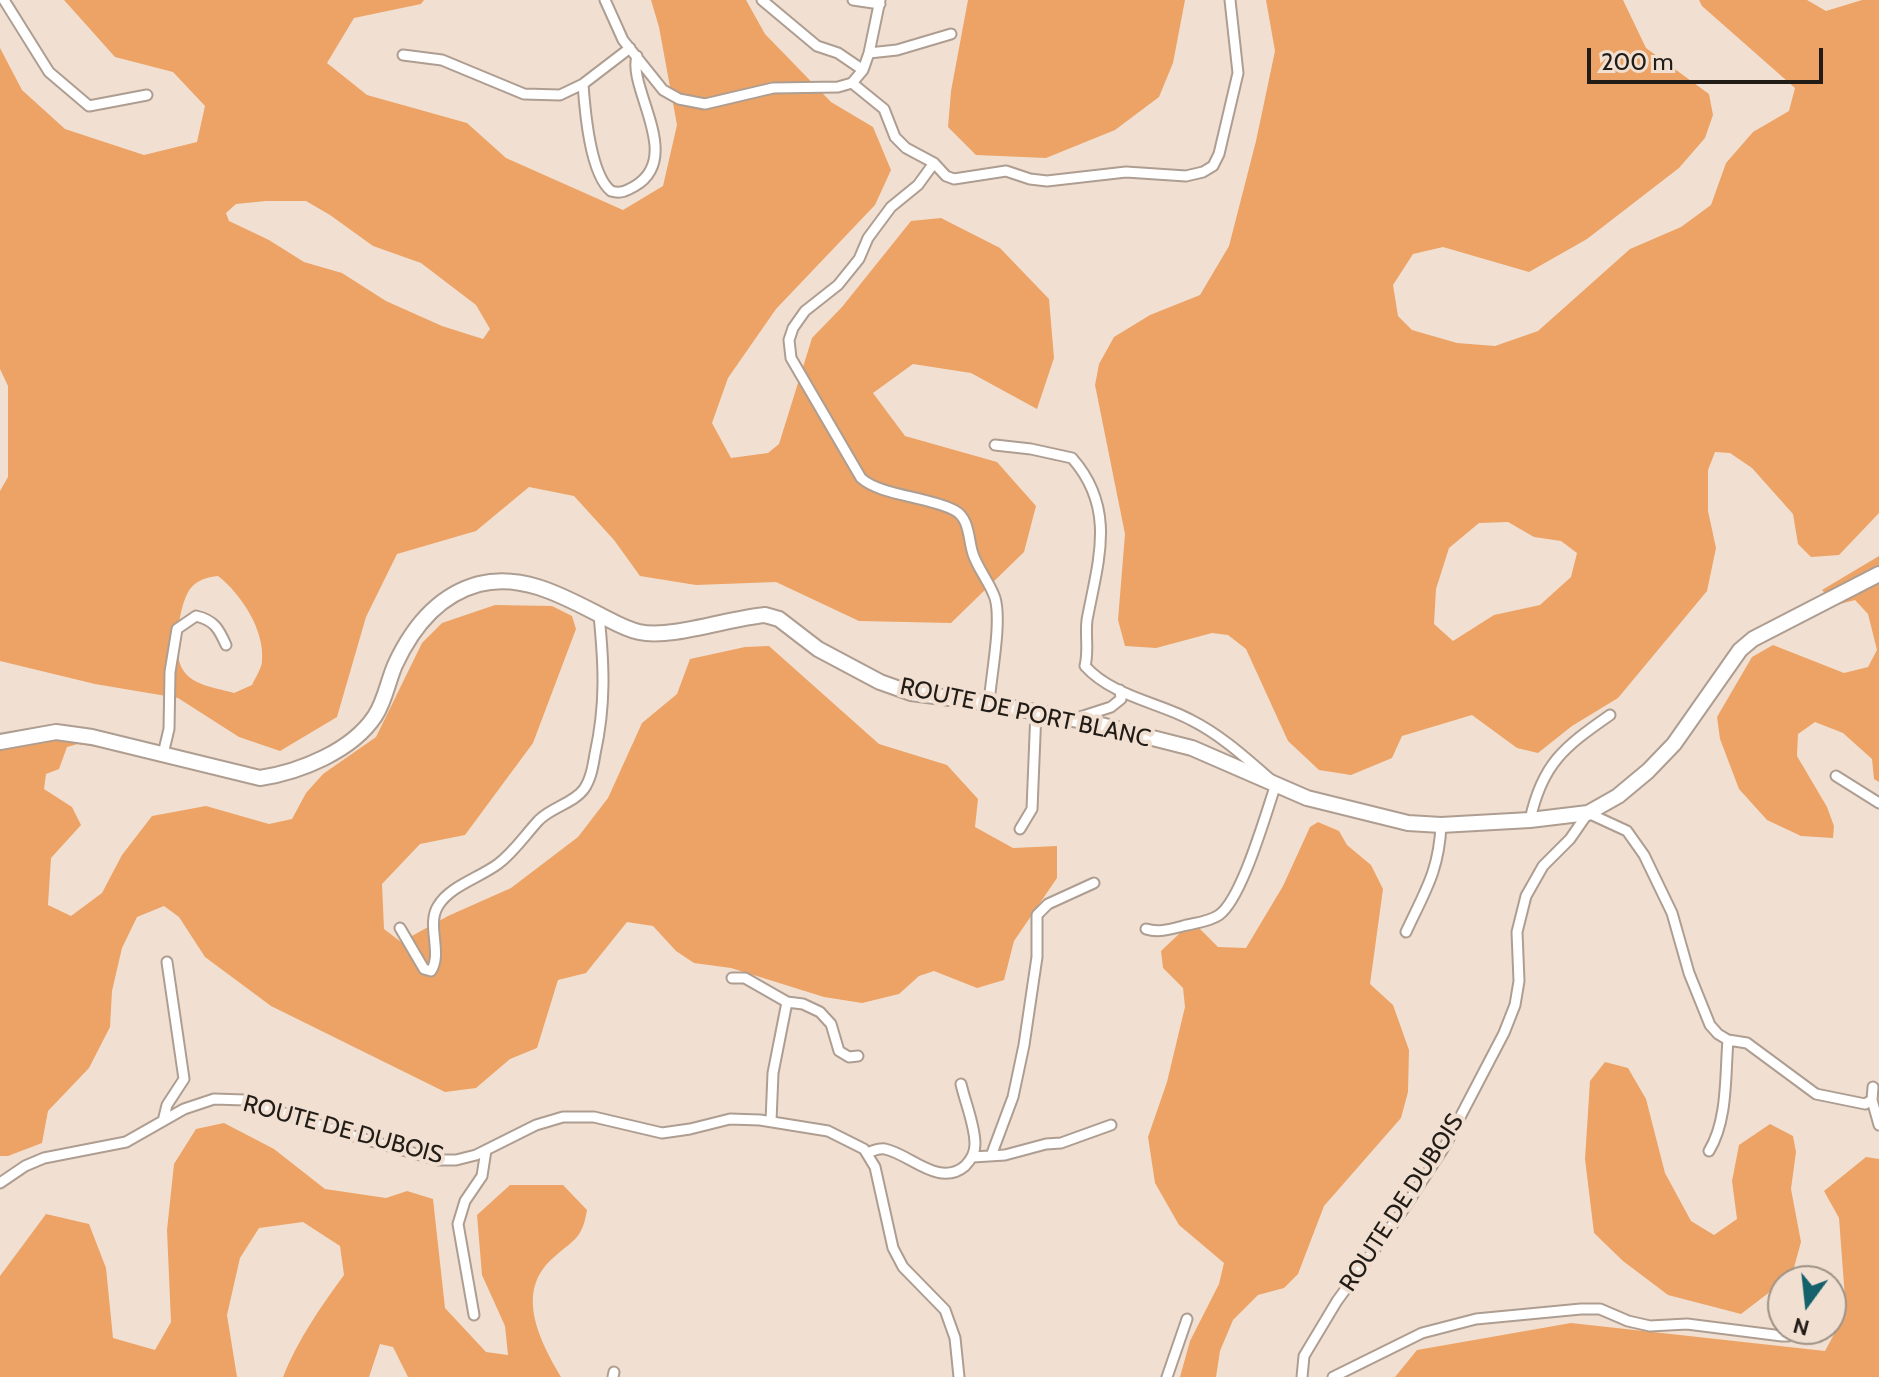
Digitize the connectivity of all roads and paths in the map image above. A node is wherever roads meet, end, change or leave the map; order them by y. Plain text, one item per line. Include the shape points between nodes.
1 (4, 0) edge
2 (605, 0) edge
3 (762, 0) edge
4 (853, 0) edge
5 (1230, 0) edge
6 (880, 2) edge
7 (951, 34) dead end
8 (633, 52) junction
9 (869, 53) junction
10 (403, 55) dead end
11 (863, 70) junction
12 (852, 83) junction
13 (583, 84) junction
14 (147, 95) dead end
15 (934, 163) junction
16 (995, 445) dead end
17 (1879, 574) edge
18 (599, 615) junction
19 (226, 645) dead end
20 (1120, 690) junction
21 (989, 703) junction
22 (1036, 711) junction
23 (1610, 715) dead end
24 (1073, 719) junction
25 (0, 742) edge
26 (163, 754) junction
27 (1836, 776) dead end
28 (1276, 784) junction
29 (1879, 803) edge
30 (1588, 813) junction
31 (1530, 820) junction
32 (1441, 825) junction
33 (1020, 829) dead end
34 (1094, 883) dead end
35 (400, 928) dead end
36 (1146, 929) dead end
37 (1406, 932) dead end
38 (167, 962) dead end
39 (732, 978) dead end
40 (787, 1002) junction
41 (1728, 1040) junction
42 (858, 1056) dead end
43 (961, 1084) dead end
44 (1873, 1087) dead end
45 (1872, 1100) junction
46 (163, 1121) junction
47 (771, 1121) junction
48 (1111, 1125) dead end
49 (1879, 1125) edge
50 (486, 1150) junction
51 (1709, 1151) dead end
52 (867, 1153) junction
53 (991, 1156) junction
54 (973, 1157) junction
55 (0, 1183) edge
56 (474, 1315) dead end
57 (1187, 1319) dead end
58 (1767, 1334) edge
59 (959, 1377) edge
60 (1167, 1377) edge
61 (1302, 1377) edge
62 (1333, 1377) edge

1 - 14 street via 49,72 89,106
2 - 8 street
3 - 11 street via 817,46
4 - 6 street
5 - 15 street via 1238,73 1219,154 1203,172 1126,172 1047,181 1006,171 954,179
6 - 9 street
7 - 9 street
8 - 12 street via 663,90 705,104 773,88
8 - 13 street
8 - 13 street via 655,152 645,177 622,192 611,191 600,179
9 - 11 street
10 - 13 street via 442,60 524,94 560,95
11 - 12 street
12 - 15 street via 884,109 895,137 906,148
15 - 21 street via 891,207 838,285 805,311 789,340 791,358 861,478 871,487 908,494 962,516 995,598
16 - 20 street via 1072,458 1098,502 1102,536 1085,632 1085,666
17 - 30 street, ROUTE DE PORT BLANC via 1753,639 1674,744 1618,796
18 - 21 street, ROUTE DE PORT BLANC via 640,633 765,615 880,682 911,693
18 - 26 street, ROUTE DE PORT BLANC via 555,592 518,582 480,584 438,603 416,626 377,714 340,747 285,774 260,778
18 - 35 street via 604,699 584,789 546,815 495,867 439,903 433,918 431,971 424,969
19 - 26 street via 210,619 196,616 177,629
20 - 24 street via 1121,699 1111,707
20 - 28 street via 1190,719
21 - 22 street, ROUTE DE PORT BLANC
22 - 24 street, ROUTE DE PORT BLANC
22 - 33 street via 1032,809
23 - 31 street via 1547,768
24 - 28 street, ROUTE DE PORT BLANC via 1192,748
25 - 26 street, ROUTE DE PORT BLANC via 56,732
27 - 29 street
28 - 32 street, ROUTE DE PORT BLANC via 1357,812
28 - 36 street via 1223,913 1173,928
30 - 31 street, ROUTE DE PORT BLANC
30 - 41 street via 1627,831 1644,855 1672,913 1710,1025
30 - 61 street, ROUTE DE DUBOIS via 1543,866 1526,896 1517,932 1519,981 1504,1033 1445,1146 1304,1356
31 - 32 street, ROUTE DE PORT BLANC
32 - 37 street via 1432,881
34 - 53 street via 1048,904 1037,915 1036,967 1024,1045 1013,1097
38 - 46 street via 184,1079
39 - 40 street via 745,978
40 - 42 street via 820,1012 831,1024 839,1051
40 - 47 street via 773,1073
41 - 45 street via 1747,1043 1816,1094 1865,1104
41 - 51 street via 1721,1116
43 - 54 street via 975,1140
44 - 45 street
45 - 49 street
46 - 50 street, ROUTE DE DUBOIS via 214,1099 245,1100 438,1160
46 - 55 street, ROUTE DE DUBOIS via 126,1142 44,1158
47 - 50 street, ROUTE DE DUBOIS via 711,1121 662,1133 594,1117 563,1117
47 - 52 street, ROUTE DE DUBOIS via 828,1131
48 - 53 street via 1074,1139
50 - 56 street via 482,1176 465,1201 458,1224
52 - 54 street via 886,1150 943,1173 957,1171
52 - 59 street via 880,1182 893,1248 950,1320
53 - 54 street
57 - 60 street
58 - 62 street via 1687,1324 1650,1326 1600,1309 1476,1319 1422,1333

